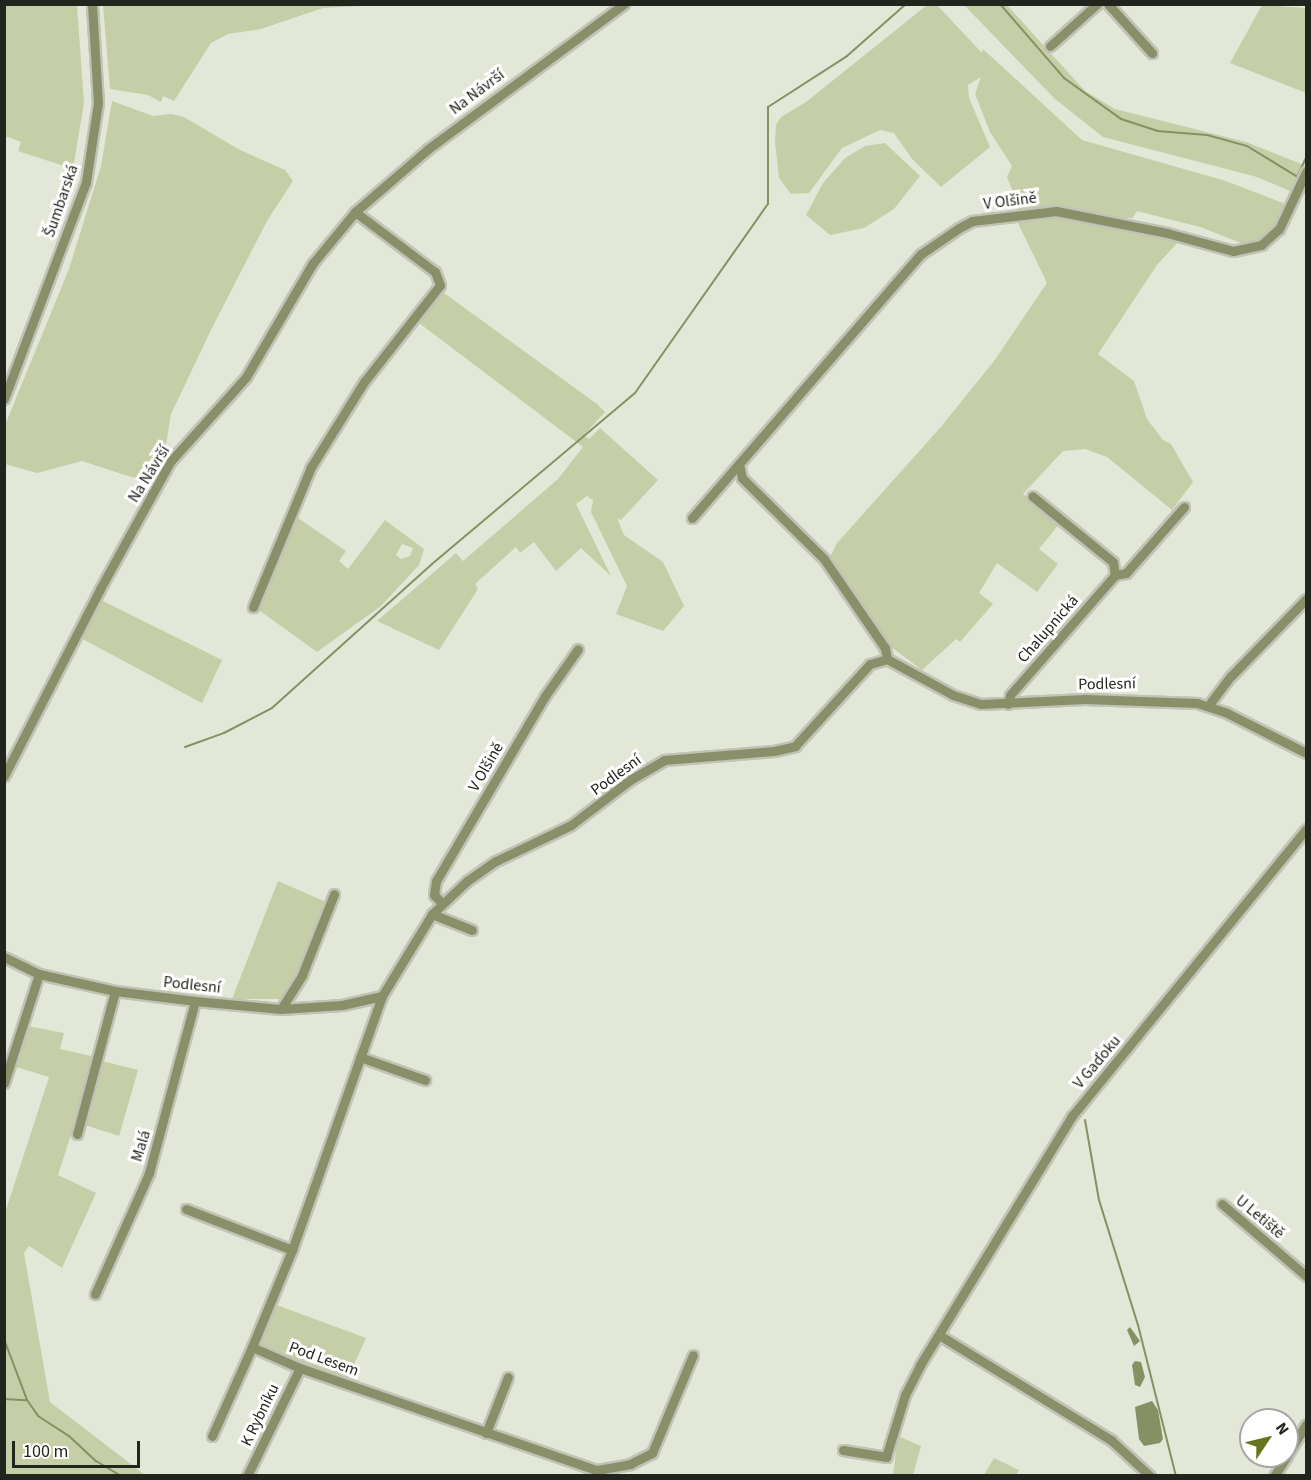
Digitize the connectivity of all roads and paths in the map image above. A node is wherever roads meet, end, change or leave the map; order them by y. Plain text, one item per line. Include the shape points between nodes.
1 (93, 4) edge
2 (624, 4) edge
3 (1097, 4) edge
4 (1108, 4) edge
5 (1050, 46) dead end
6 (1152, 53) dead end
7 (1306, 172) edge
8 (355, 212) junction
9 (4, 399) edge
10 (739, 464) junction
11 (1032, 496) dead end
12 (1184, 507) dead end
13 (692, 518) dead end
14 (1115, 575) junction
15 (1306, 598) edge
16 (253, 607) dead end
17 (578, 649) dead end
18 (887, 659) junction
19 (1008, 704) junction
20 (1208, 706) junction
21 (1306, 753) edge
22 (4, 776) edge
23 (1306, 829) edge
24 (334, 894) dead end
25 (442, 903) junction
26 (432, 914) junction
27 (471, 930) dead end
28 (4, 957) edge
29 (39, 974) junction
30 (115, 991) junction
31 (382, 996) junction
32 (195, 1001) junction
33 (281, 1009) junction
34 (360, 1057) junction
35 (425, 1080) dead end
36 (4, 1083) edge
37 (77, 1134) dead end
38 (1222, 1204) dead end
39 (186, 1209) dead end
40 (292, 1250) junction
41 (1306, 1276) edge
42 (95, 1294) dead end
43 (939, 1335) junction
44 (252, 1347) junction
45 (693, 1355) dead end
46 (300, 1368) junction
47 (508, 1377) dead end
48 (486, 1433) junction
49 (212, 1436) dead end
50 (843, 1450) dead end
51 (247, 1476) edge
52 (1150, 1476) edge

1 - 9 street, Šumbarská via 98,103 86,182
2 - 8 street, Na Návrší via 428,148
3 - 5 street
4 - 6 street
7 - 10 street, V Olšině via 1278,229 1261,245 1233,251 1167,232 1056,211 972,221 921,254
8 - 16 street via 435,272 440,285 364,382 311,467
8 - 22 street, Na Návrší via 313,262 246,377 170,462
10 - 13 street, V Olšině
10 - 18 street via 742,478 783,514 824,559 885,648
11 - 14 street via 1113,562
12 - 14 street, Chalupnická via 1126,573
14 - 19 street, Chalupnická via 1010,695
15 - 20 street via 1231,676
17 - 25 street, V Olšině via 545,696 436,881 434,895
18 - 19 street, Podlesní via 953,695 981,704
18 - 25 street, Podlesní via 870,664 795,746 774,752 664,760 571,825 496,861
19 - 20 street, Podlesní via 1145,699
20 - 21 street, Podlesní
23 - 43 street, V Gaďoku via 1072,1116
24 - 33 street via 302,975
25 - 26 street, Podlesní
26 - 27 street
26 - 31 street, Podlesní
28 - 29 street, Podlesní
29 - 30 street, Podlesní
29 - 36 street
30 - 32 street, Podlesní
30 - 37 street
31 - 33 street, Podlesní via 342,1005
31 - 34 street
32 - 33 street, Podlesní
32 - 42 street, Malá via 149,1173
34 - 35 street
34 - 40 street
38 - 41 street, U Letiště
39 - 40 street
40 - 44 street
43 - 50 street, V Gaďoku via 905,1395 886,1457
43 - 52 street via 1110,1440
44 - 46 street, Pod Lesem
44 - 49 street
45 - 48 street, Pod Lesem via 660,1440 652,1453 630,1464 610,1469 585,1468
46 - 48 street, Pod Lesem
46 - 51 street, K Rybníku
47 - 48 street

